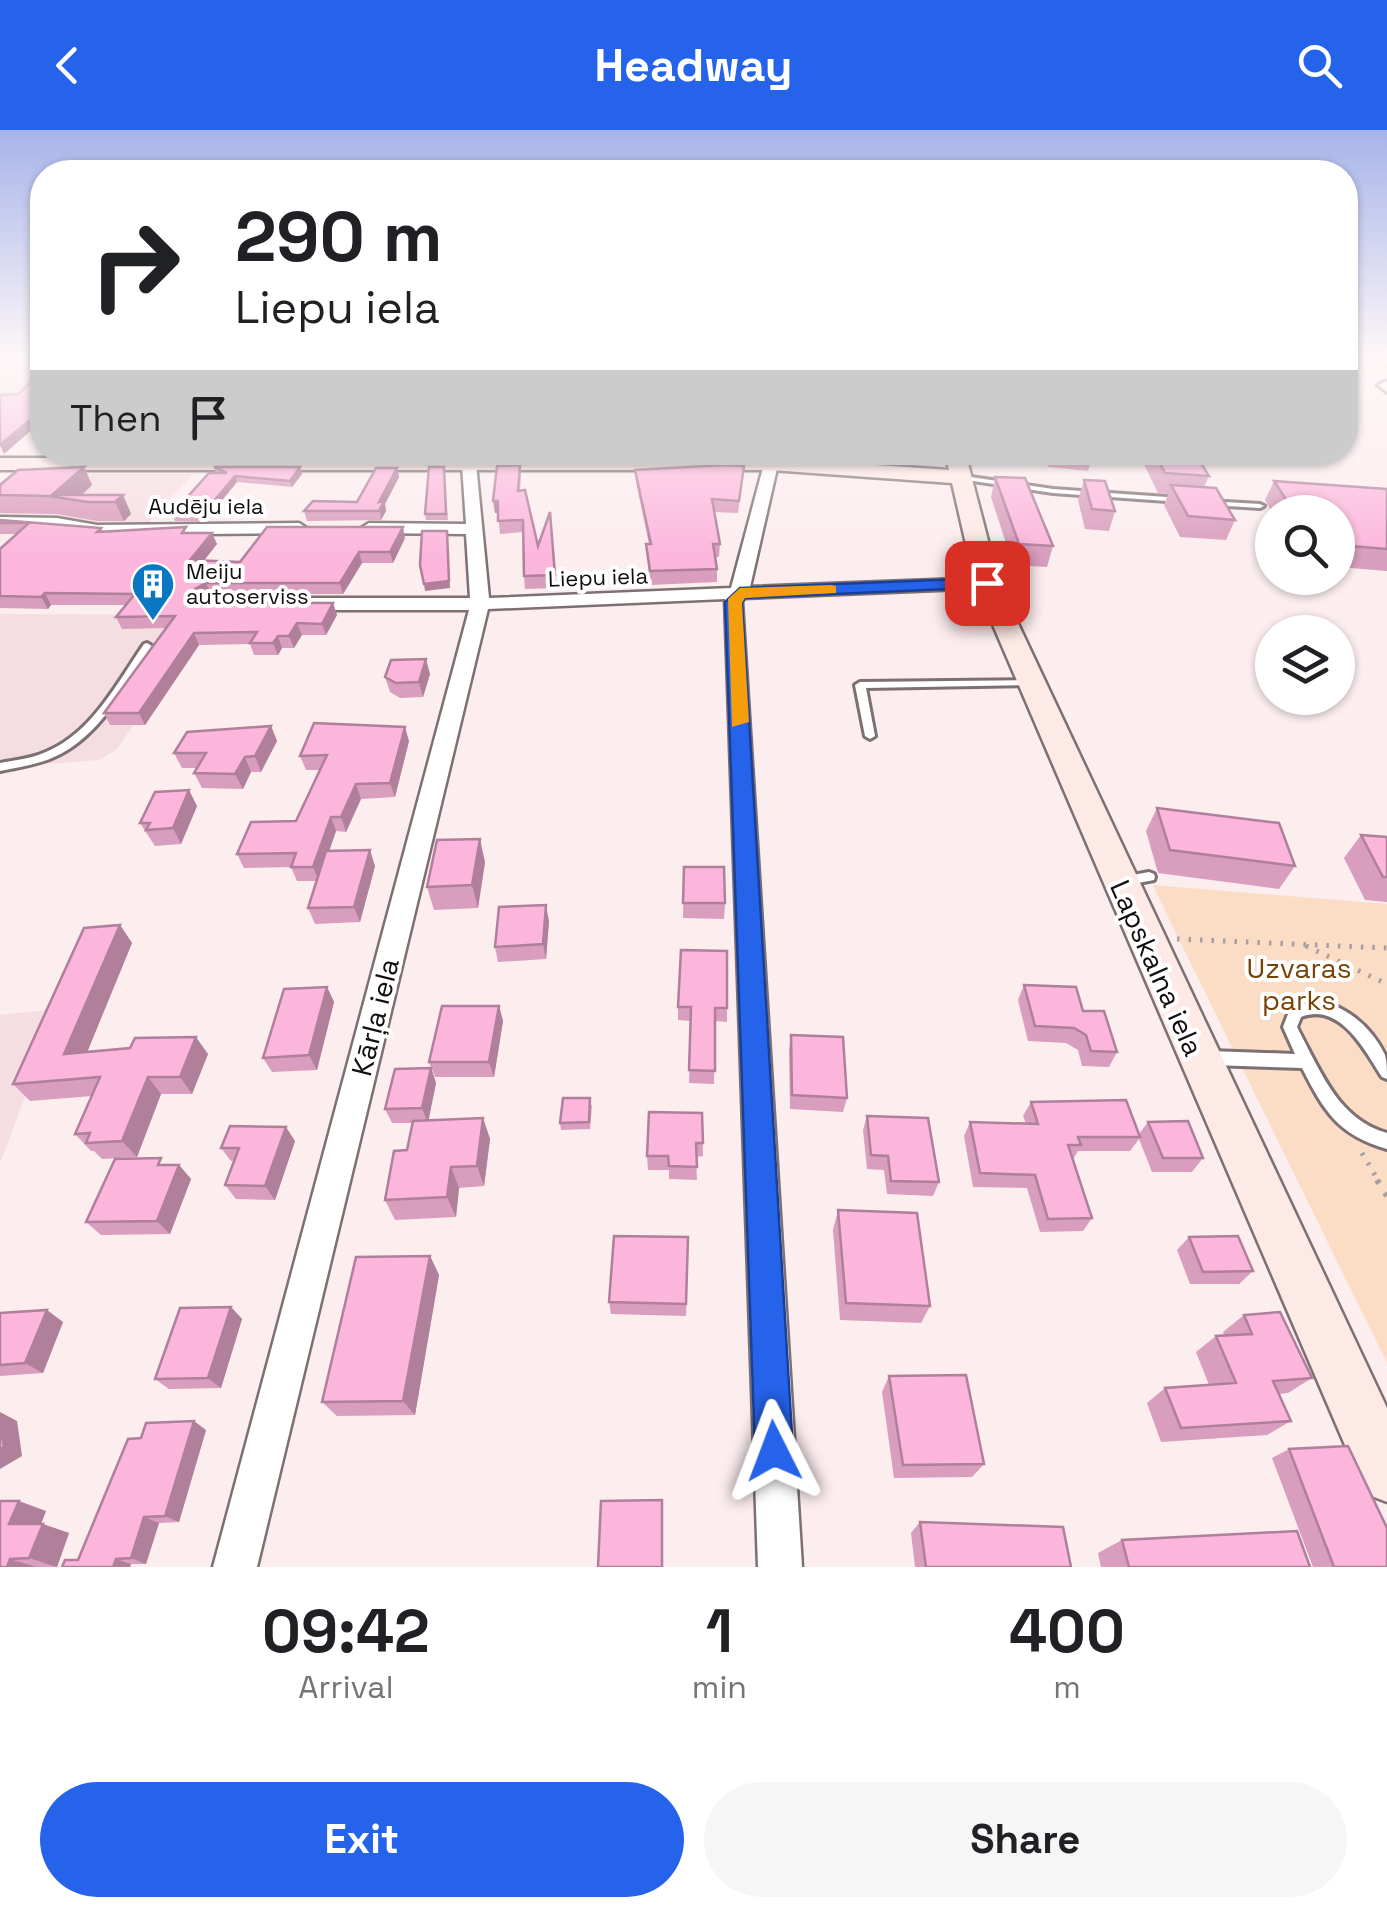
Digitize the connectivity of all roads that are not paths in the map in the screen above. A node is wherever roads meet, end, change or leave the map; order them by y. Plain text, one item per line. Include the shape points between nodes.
1 (9, 464) edge
2 (471, 465) edge
3 (771, 465) edge
4 (957, 465) edge
5 (0, 479) edge
6 (1184, 501) edge
7 (1204, 502) edge
8 (1255, 506) edge
9 (0, 522) edge
10 (321, 528) edge
11 (359, 528) edge
12 (474, 528) junction
13 (987, 583) junction
14 (740, 593) junction
15 (278, 604) edge
16 (480, 604) junction
17 (147, 646) edge
18 (1032, 683) junction
19 (870, 736) dead end
20 (0, 766) edge
21 (1198, 1058) junction
22 (1307, 1061) junction
23 (1387, 1072) edge
24 (1387, 1141) edge
25 (1387, 1472) edge
26 (235, 1567) edge
27 (780, 1567) edge

1 - 5 street
2 - 12 street, Kārļa iela
3 - 14 street
4 - 6 lane via 1053,491
4 - 13 street, Lapskalna iela
7 - 8 lane
9 - 10 street, Audēju iela via 97,530
11 - 12 street
12 - 16 street, Kārļa iela
13 - 14 street, Liepu iela
13 - 18 street, Lapskalna iela
14 - 16 street, Liepu iela
14 - 27 street via 734,622
15 - 16 street, Liepu iela
16 - 26 street, Kārļa iela
17 - 20 lane via 80,736 52,754
18 - 19 lane via 860,685
18 - 21 street, Lapskalna iela via 1134,879
21 - 22 lane
21 - 25 street, Lapskalna iela
22 - 23 lane via 1291,1019 1301,1009 1322,1008 1358,1028
22 - 24 lane via 1355,1130

